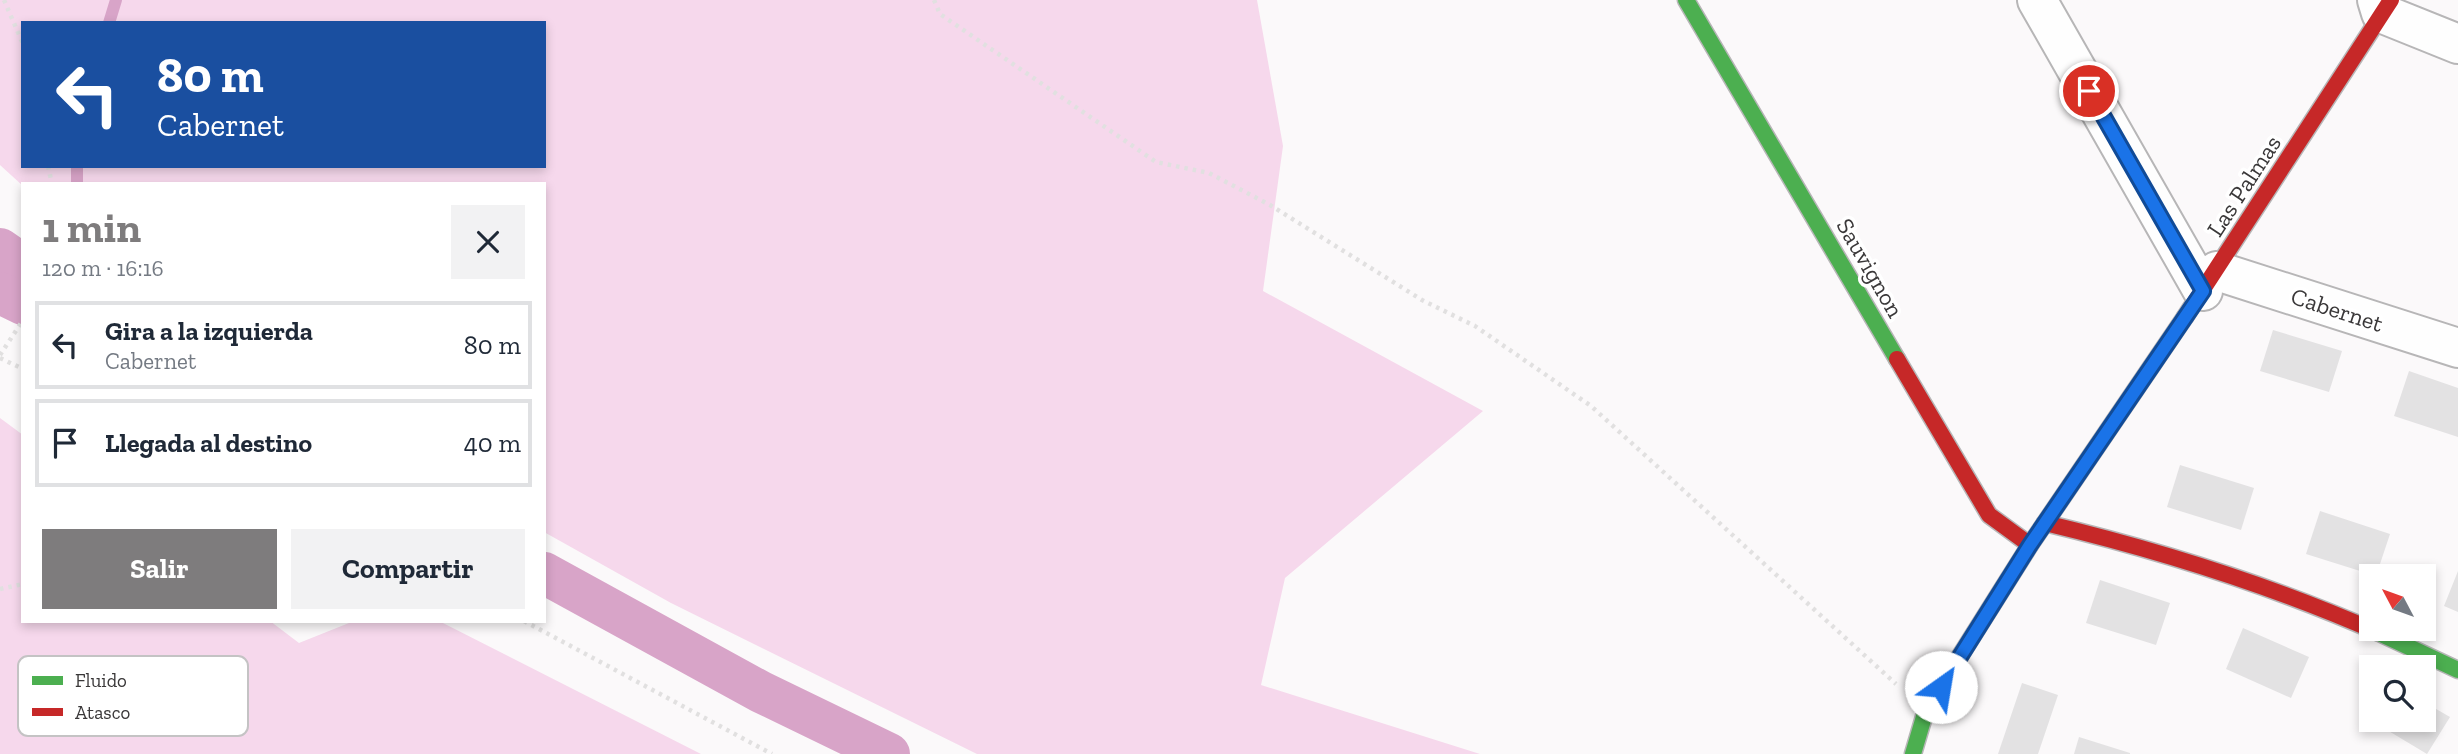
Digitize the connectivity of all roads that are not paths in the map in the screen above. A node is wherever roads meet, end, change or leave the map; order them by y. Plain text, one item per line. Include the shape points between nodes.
1 (1686, 0) edge
2 (2037, 0) edge
3 (2383, 4) edge
4 (2458, 44) edge
5 (2210, 281) junction
6 (2458, 348) edge
7 (2045, 523) junction
8 (2030, 545) junction
9 (2458, 670) edge
10 (1913, 754) edge

1 - 8 street, Sauvignon via 1989,516
2 - 5 street
3 - 4 street
3 - 5 street, Las Palmas
5 - 6 street, Cabernet
5 - 7 street, Las Palmas
7 - 8 street, Las Palmas
7 - 9 street via 2269,589
8 - 10 street, Las Palmas via 1926,710

